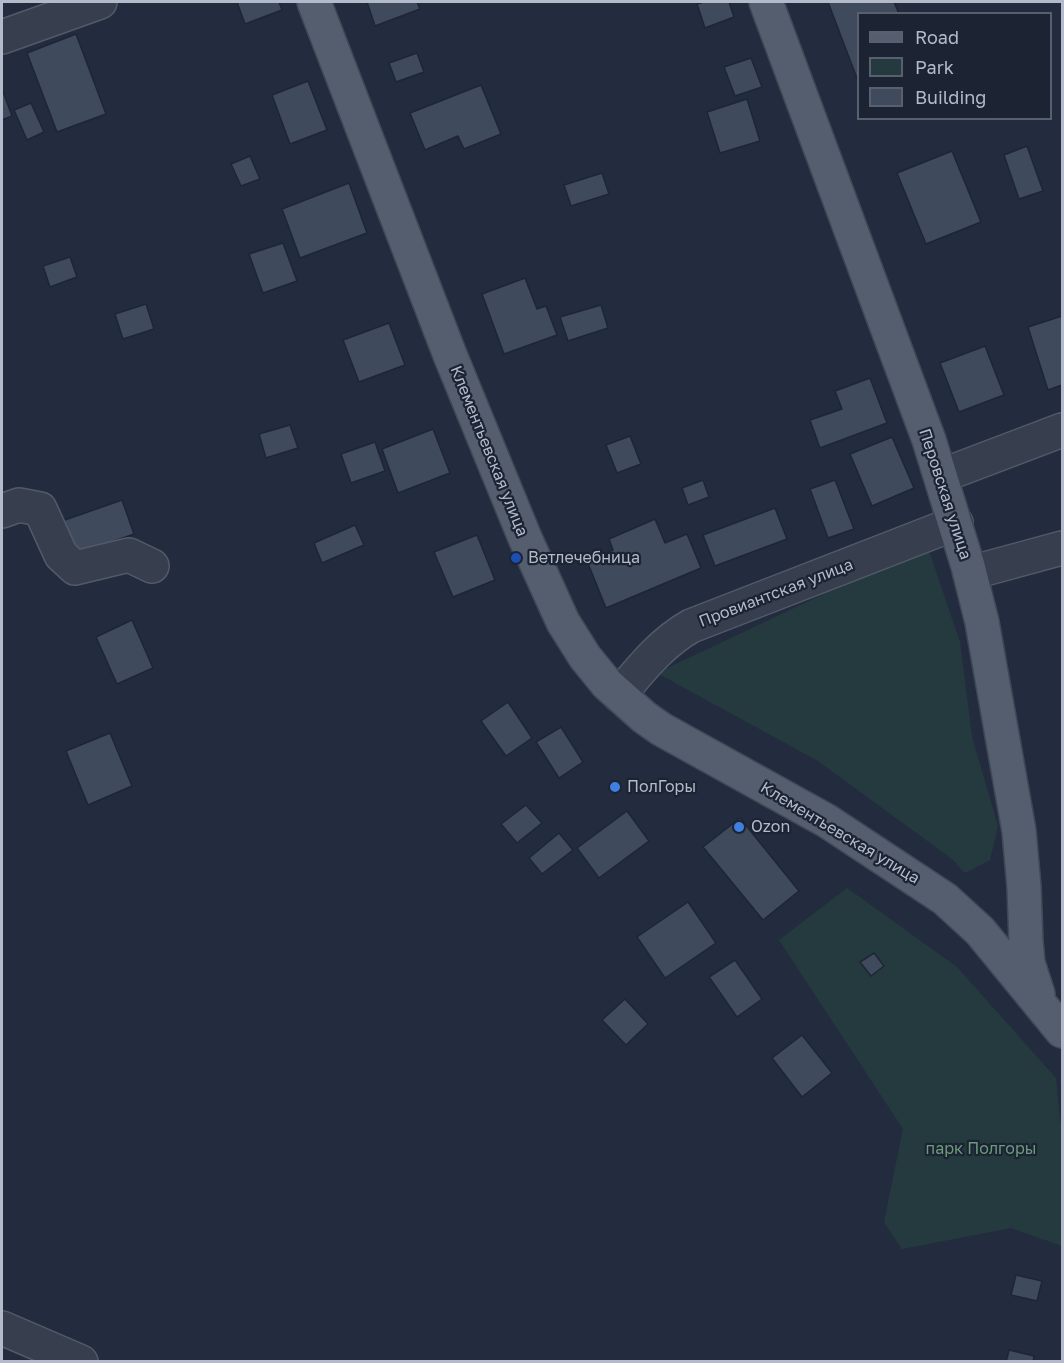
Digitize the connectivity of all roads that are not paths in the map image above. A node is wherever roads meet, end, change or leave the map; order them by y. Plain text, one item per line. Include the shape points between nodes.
1 (100, 2) edge
2 (314, 2) edge
3 (766, 2) edge
4 (2, 37) edge
5 (1062, 430) edge
6 (941, 476) junction
7 (2, 511) edge
8 (956, 523) junction
9 (1062, 548) edge
10 (152, 566) dead end
11 (970, 573) junction
12 (618, 695) junction
13 (1053, 1019) edge
14 (2, 1328) edge
15 (81, 1362) edge

1 - 4 street
2 - 12 main road, Клементьевская улица via 525,538 573,641
3 - 6 main road, Перовская улица
5 - 6 street
6 - 8 main road, Перовская улица
7 - 10 street via 19,505 40,509 61,555 75,568 129,555
8 - 11 main road, Перовская улица
8 - 12 street, Провиантская улица via 691,626 653,654
9 - 11 street
11 - 13 main road, Перовская улица via 1022,852 1028,963 1033,983
12 - 13 main road, Клементьевская улица via 670,734 827,821 945,899 980,931
14 - 15 street

